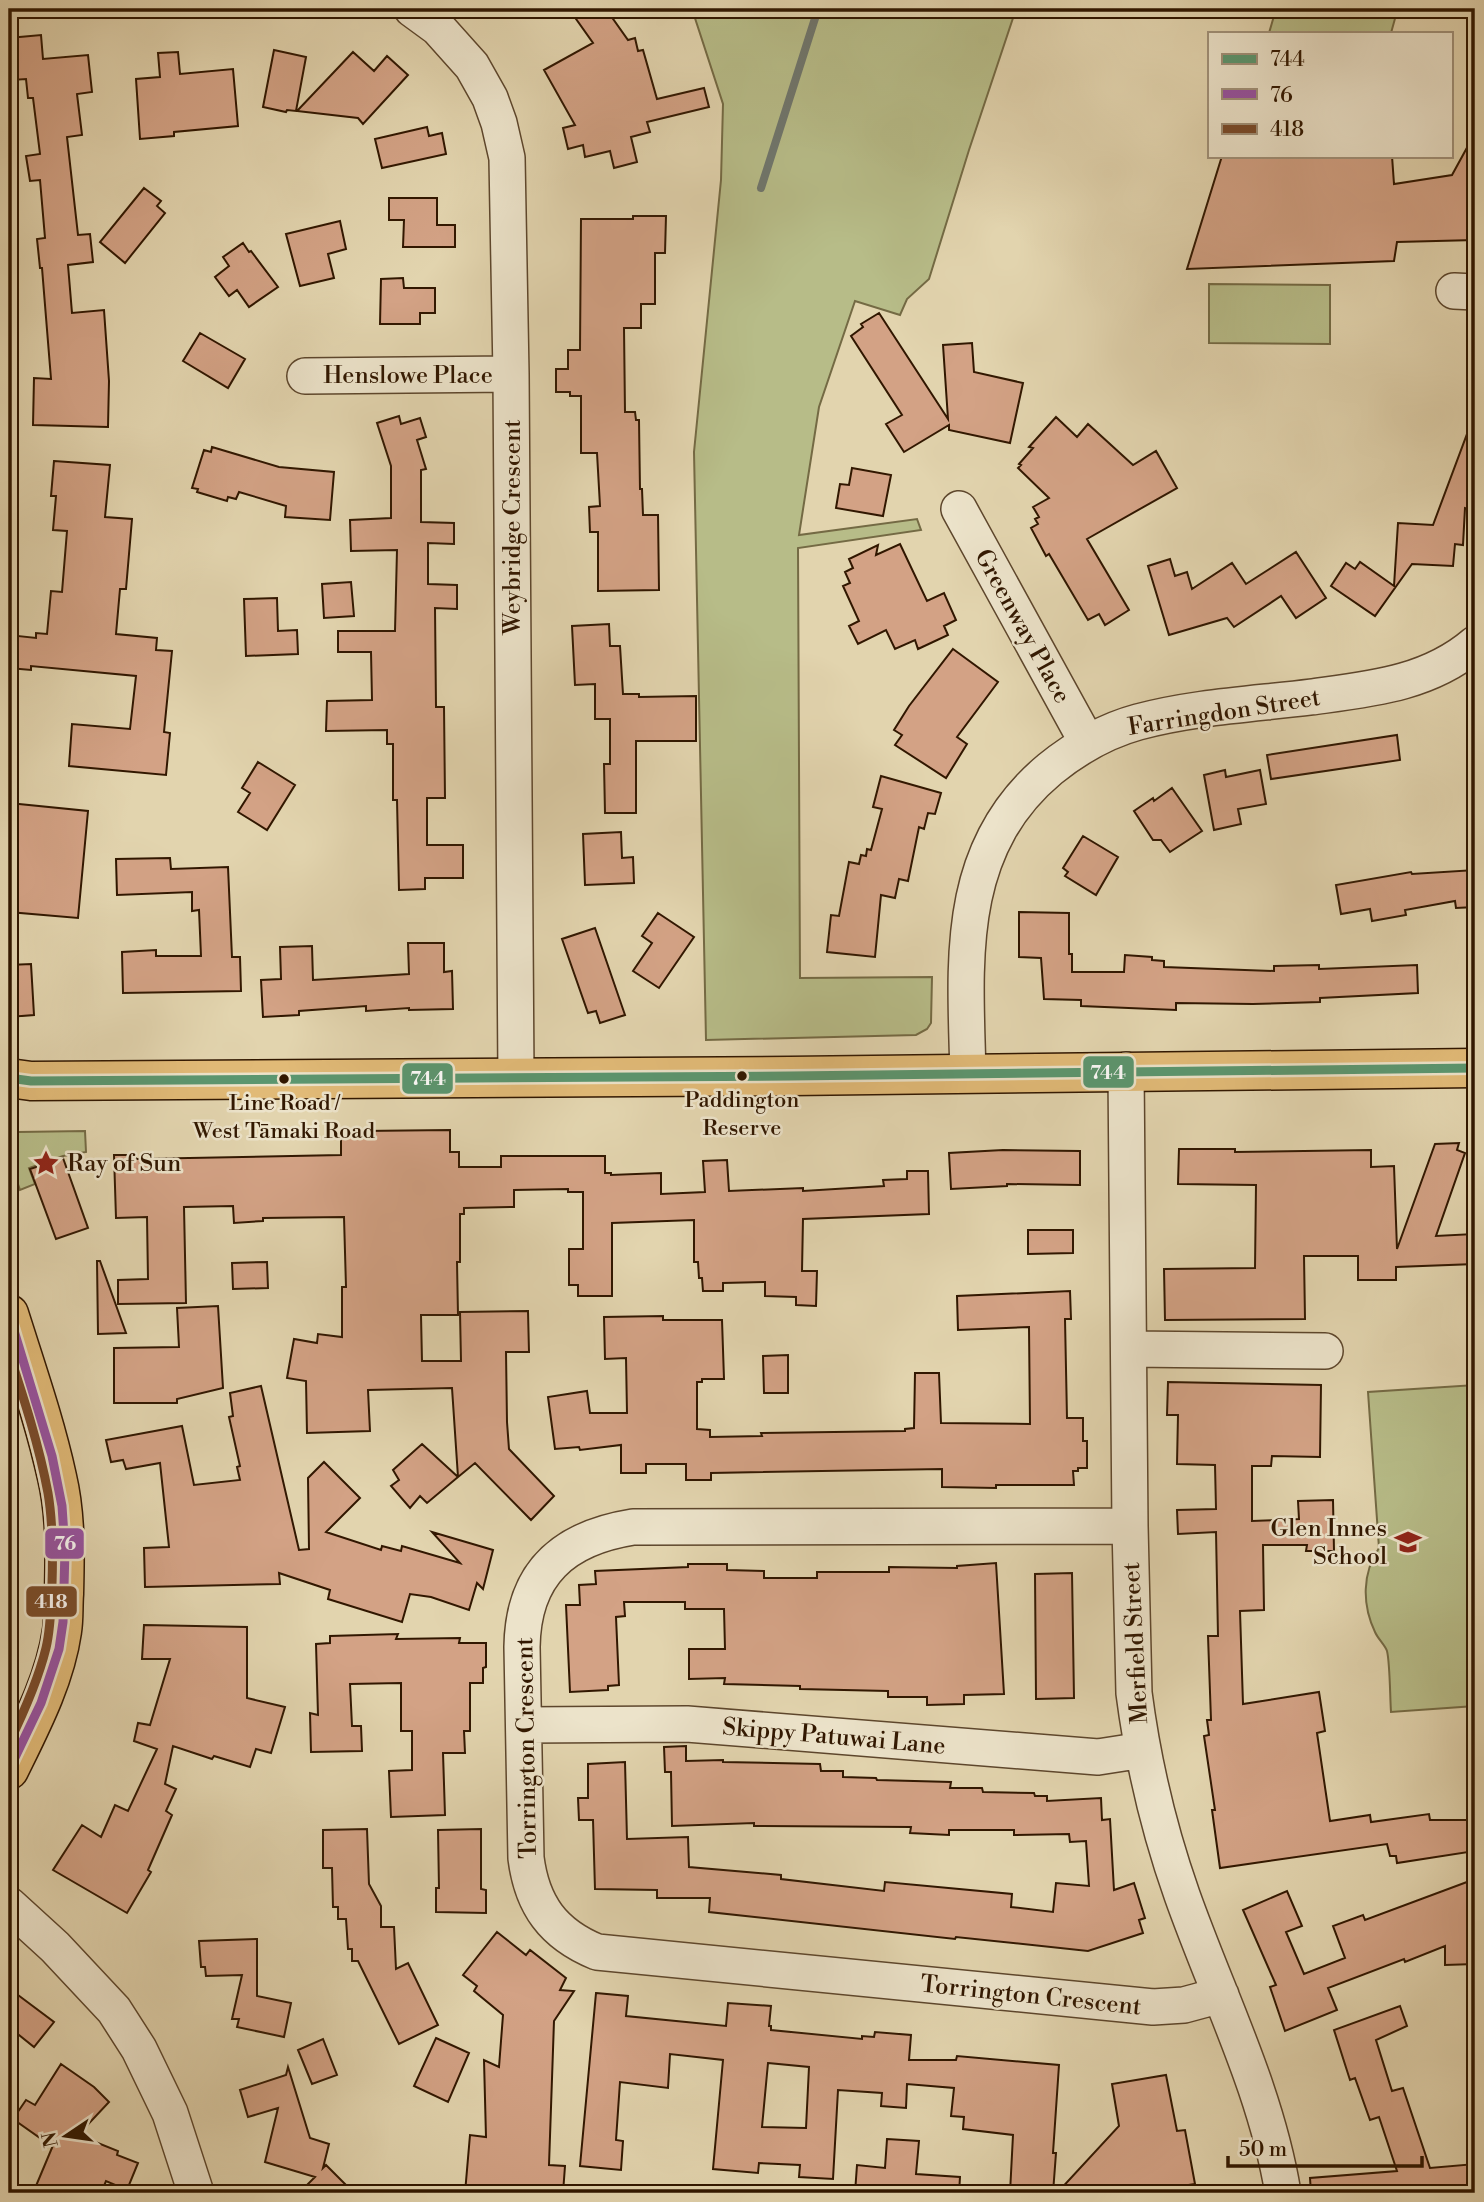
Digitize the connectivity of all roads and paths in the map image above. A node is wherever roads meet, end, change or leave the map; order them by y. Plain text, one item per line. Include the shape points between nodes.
1 (412, 9) edge
2 (511, 374) junction
3 (305, 376) dead end
4 (959, 509) dead end
5 (1475, 644) edge
6 (1087, 742) junction
7 (1475, 1068) edge
8 (1126, 1070) junction
9 (968, 1074) junction
10 (516, 1078) junction
11 (16, 1083) edge
12 (9, 1314) edge
13 (1129, 1349) junction
14 (1325, 1351) dead end
15 (1130, 1525) junction
16 (524, 1724) junction
17 (1143, 1750) junction
18 (9, 1770) edge
19 (9, 1905) edge
20 (1221, 1995) junction
21 (196, 2193) edge
22 (1283, 2193) edge

1 - 2 street, Weybridge Crescent via 438,28 472,66 499,123 507,158
2 - 3 street, Henslowe Place
2 - 10 street, Weybridge Crescent
4 - 6 street, Greenway Place
5 - 6 street, Farringdon Street via 1443,666 1405,682 1161,717
6 - 9 street, Farringdon Street via 1020,797 984,859 972,901 968,940
7 - 8 main road
8 - 9 main road
8 - 13 street, Merfield Street
9 - 10 main road
10 - 11 main road
12 - 18 main road via 58,1478 65,1557 62,1631 31,1726
13 - 14 street
13 - 15 street, Merfield Street
15 - 16 street, Torrington Crescent via 633,1527 607,1531 554,1559 532,1595 522,1635
15 - 17 street, Merfield Street via 1134,1693
16 - 17 street, Skippy Patuwai Lane via 687,1724 1085,1756
16 - 20 street, Torrington Crescent via 528,1879 555,1926 589,1948 1153,2007 1184,2006
17 - 20 street, Merfield Street via 1173,1868
19 - 21 street via 114,2010 170,2113
20 - 22 street, Merfield Street via 1268,2126

